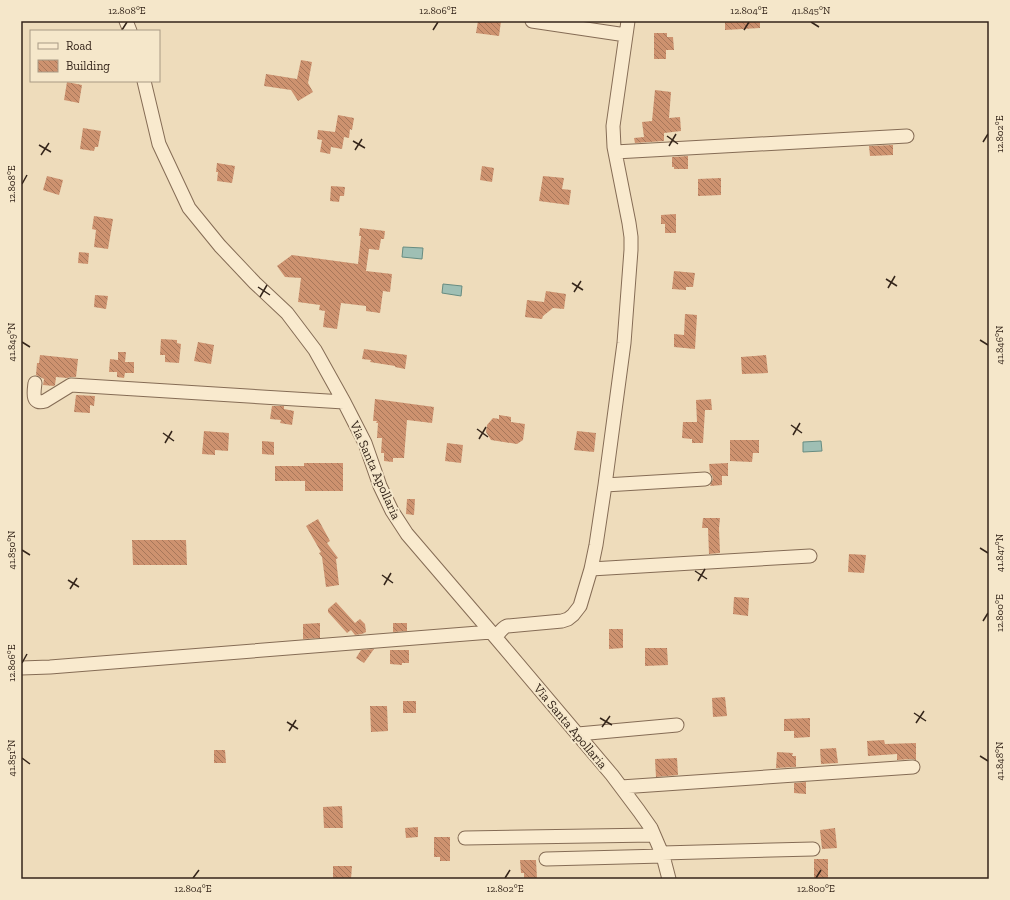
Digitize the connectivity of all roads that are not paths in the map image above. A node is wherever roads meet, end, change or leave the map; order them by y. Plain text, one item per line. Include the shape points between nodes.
1 (532, 21) edge
2 (628, 21) edge
3 (626, 34) junction
4 (144, 82) edge
5 (907, 136) dead end
6 (615, 152) junction
7 (35, 383) dead end
8 (344, 402) junction
9 (705, 479) dead end
10 (605, 485) junction
11 (810, 556) dead end
12 (591, 569) junction
13 (493, 635) junction
14 (21, 668) edge
15 (677, 725) dead end
16 (578, 734) junction
17 (913, 767) dead end
18 (621, 787) junction
19 (654, 835) junction
20 (465, 838) dead end
21 (813, 849) dead end
22 (662, 854) junction
23 (546, 859) dead end
24 (669, 879) edge

1 - 3 street
2 - 3 street
3 - 6 street via 613,126
4 - 8 street, Via Santa Apollaria via 159,144 189,208 220,246 287,313 315,350
5 - 6 street
6 - 10 street via 629,223 631,250 624,343
7 - 8 street via 34,398 41,402 71,385
8 - 13 street, Via Santa Apollaria via 365,444 392,511 407,534
9 - 10 street
10 - 12 street
11 - 12 street
12 - 13 street via 578,610 565,621 507,626
13 - 14 street
13 - 16 street, Via Santa Apollaria
15 - 16 street
16 - 18 street, Via Santa Apollaria
17 - 18 street
18 - 19 street, Via Santa Apollaria
19 - 20 street
19 - 22 street, Via Santa Apollaria
21 - 22 street
22 - 23 street
22 - 24 street, Via Santa Apollaria

